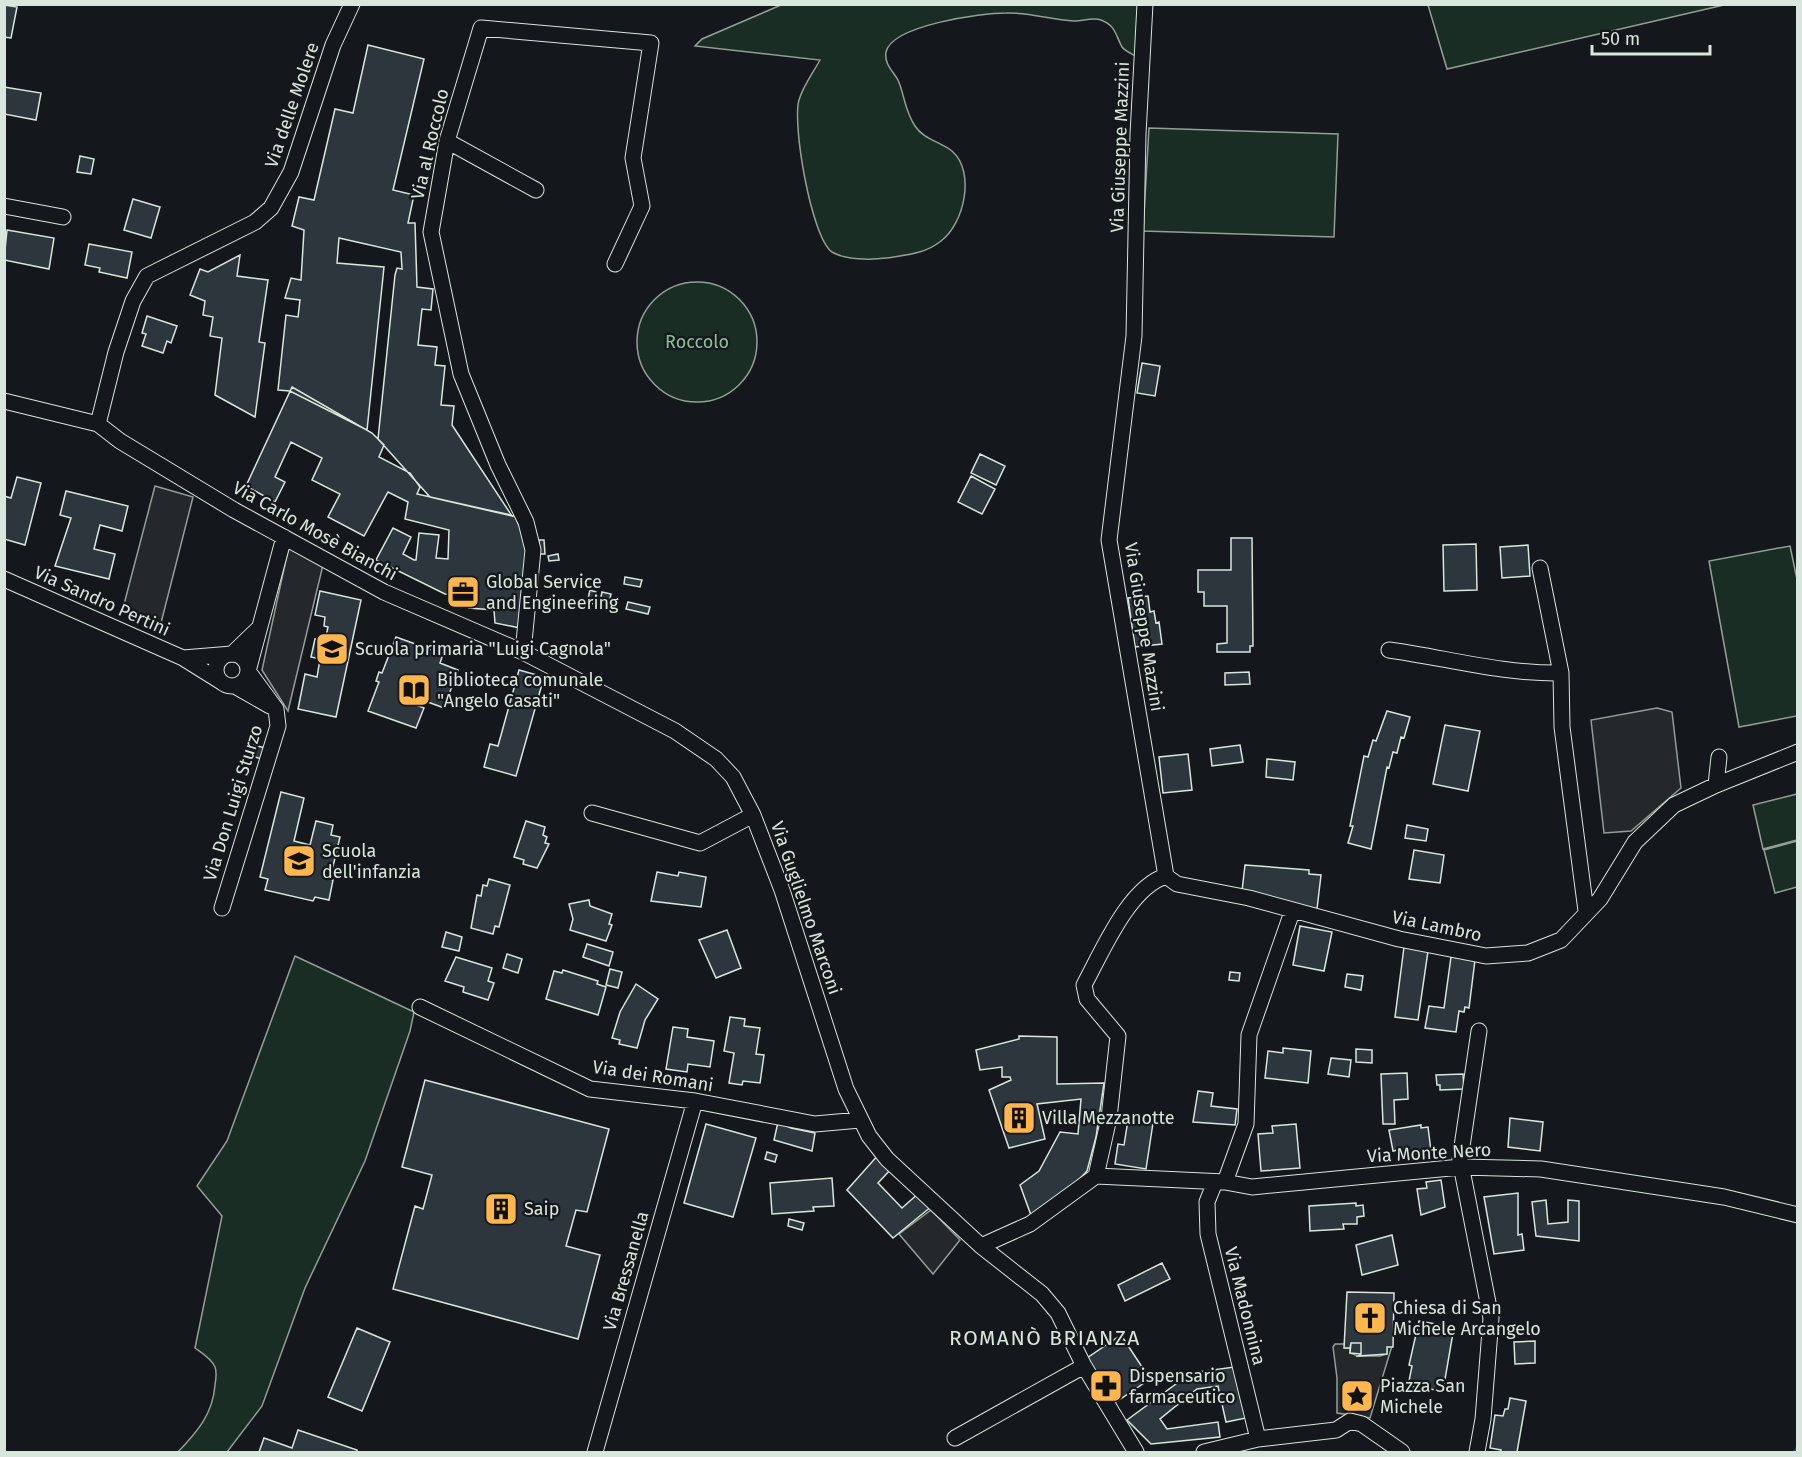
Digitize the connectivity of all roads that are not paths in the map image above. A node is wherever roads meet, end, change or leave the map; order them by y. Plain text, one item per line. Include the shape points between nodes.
1 (352, 4) edge
2 (1145, 4) edge
3 (447, 141) junction
4 (536, 190) dead end
5 (4, 206) edge
6 (63, 218) dead end
7 (615, 264) dead end
8 (4, 401) edge
9 (98, 424) junction
10 (284, 537) junction
11 (1540, 568) dead end
12 (4, 579) edge
13 (262, 625) junction
14 (1389, 650) dead end
15 (523, 652) junction
16 (232, 654) junction
17 (183, 658) junction
18 (248, 670) junction
19 (1561, 673) junction
20 (229, 685) junction
21 (276, 709) junction
22 (1797, 752) edge
23 (1719, 757) dead end
24 (1716, 785) junction
25 (592, 813) dead end
26 (753, 814) junction
27 (1166, 876) junction
28 (222, 908) dead end
29 (1586, 911) junction
30 (1292, 912) junction
31 (420, 1007) dead end
32 (1479, 1031) dead end
33 (695, 1101) junction
34 (860, 1120) junction
35 (1461, 1167) junction
36 (1096, 1176) junction
37 (1220, 1182) junction
38 (1797, 1215) edge
39 (981, 1246) junction
40 (1084, 1366) junction
41 (955, 1438) dead end
42 (1258, 1439) junction
43 (595, 1452) edge
44 (1136, 1452) edge
45 (1204, 1452) edge
46 (1402, 1452) edge
47 (1477, 1452) edge

1 - 9 street, Via delle Molere via 333,45 282,191 255,222 147,276 116,352
2 - 27 street, Via Giuseppe Mazzini via 1134,336 1109,540
3 - 4 street
3 - 7 street, Via al Roccolo via 481,28 651,43 633,158 642,206
3 - 15 street, Via al Roccolo via 431,232 461,374 526,522 533,550
5 - 6 street
8 - 9 street
9 - 10 street, Via Carlo Mosè Bianchi via 120,441
10 - 13 street
10 - 15 street, Via Carlo Mosè Bianchi via 384,592
11 - 19 street
12 - 17 street, Via Sandro Pertini
13 - 16 street
13 - 18 street
14 - 19 street via 1525,673
15 - 26 street, Via Guglielmo Marconi via 675,731 717,759 733,777
16 - 17 street
16 - 18 street via 242,657
16 - 20 street via 217,665 218,675
17 - 20 street, Via Sandro Pertini
18 - 20 street via 245,679
18 - 21 street
19 - 29 street via 1562,727
20 - 21 street, Via Sandro Pertini
21 - 28 street, Via Don Luigi Sturzo via 278,726
22 - 24 street, Via Lambro
23 - 24 street
24 - 29 street, Via Lambro via 1674,806 1635,842 1600,898
25 - 26 street via 700,843
26 - 34 street, Via Guglielmo Marconi
27 - 30 street, Via Lambro via 1177,884 1249,898
27 - 36 street via 1144,887 1084,984 1087,999 1118,1036 1109,1118
29 - 30 street, Via Lambro via 1561,940 1528,953 1486,956
30 - 37 street, Via Madonnina via 1250,1035 1246,1124
31 - 33 street, Via dei Romani via 590,1089
32 - 35 street
33 - 34 street, Via dei Romani via 815,1124
33 - 43 street, Via Bressanella
34 - 39 street, Via Guglielmo Marconi via 887,1160
35 - 37 street, Via Monte Nero via 1251,1187
35 - 38 street, Via Monte Nero via 1541,1169 1604,1178 1724,1197
35 - 47 street via 1491,1318
36 - 37 street, Via Monte Nero
36 - 39 street via 1030,1224
37 - 42 street, Via Madonnina via 1207,1202 1208,1234
39 - 40 street, Via Guglielmo Marconi via 1042,1293 1058,1313
40 - 41 street
40 - 44 street, Via Guglielmo Marconi
42 - 45 street
42 - 46 street via 1336,1430 1350,1421 1362,1424

